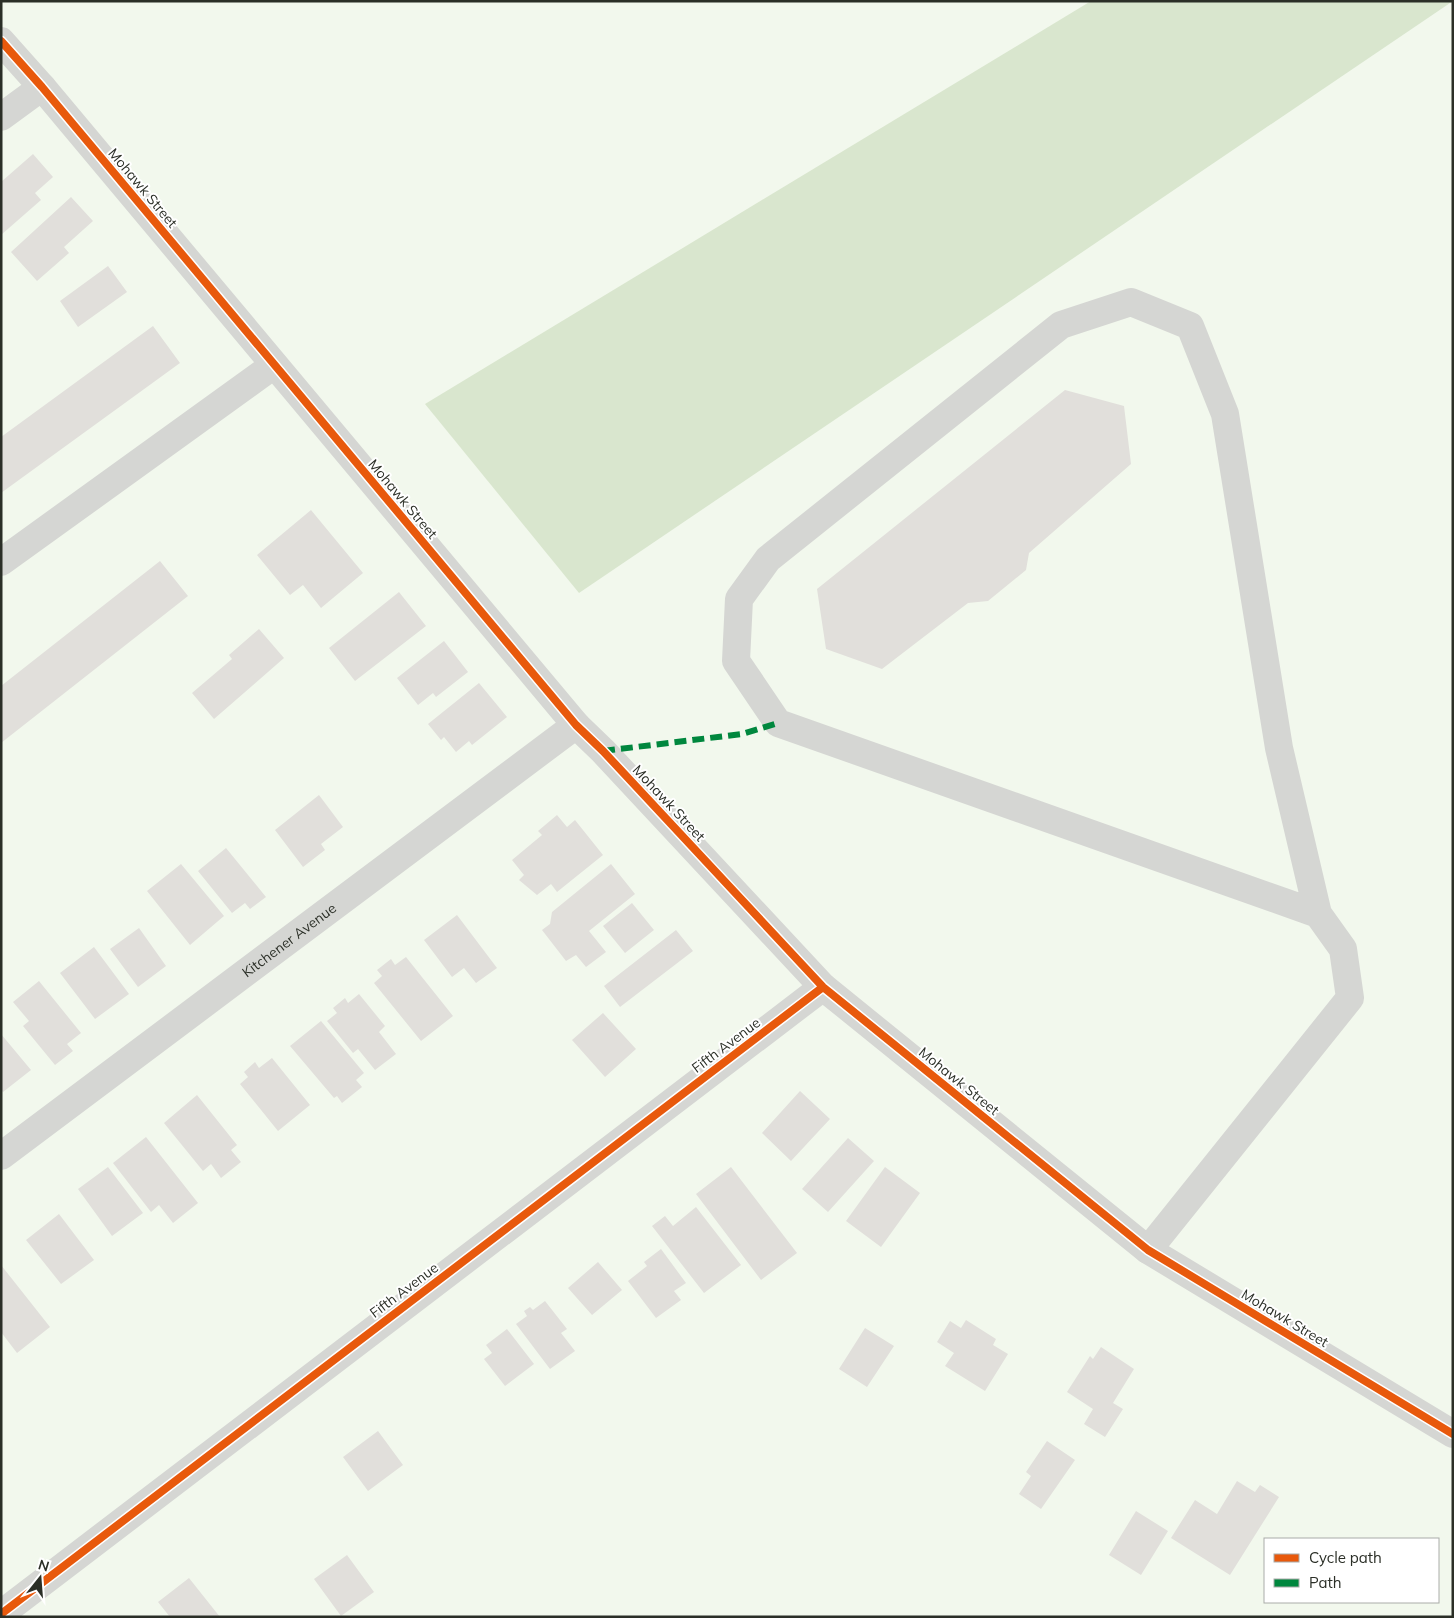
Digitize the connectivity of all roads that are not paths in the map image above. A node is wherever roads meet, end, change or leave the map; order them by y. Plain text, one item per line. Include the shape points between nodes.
1 (1, 41) edge
2 (42, 87) junction
3 (1, 117) edge
4 (274, 365) junction
5 (1, 562) edge
6 (576, 725) junction
7 (1318, 914) junction
8 (823, 987) junction
9 (1, 1156) edge
10 (1148, 1250) junction
11 (1453, 1434) edge
12 (1, 1614) edge

1 - 2 street, Mohawk Street
2 - 3 street
2 - 4 street, Mohawk Street
4 - 5 street
4 - 6 street, Mohawk Street
6 - 8 street, Mohawk Street
6 - 9 street, Kitchener Avenue
7 - 7 street via 778,723 736,661 739,600 768,559 1061,325 1131,302 1190,326 1226,414 1279,748
7 - 10 street via 1343,949 1350,998
8 - 10 street, Mohawk Street
8 - 12 street, Fifth Avenue
10 - 11 street, Mohawk Street

